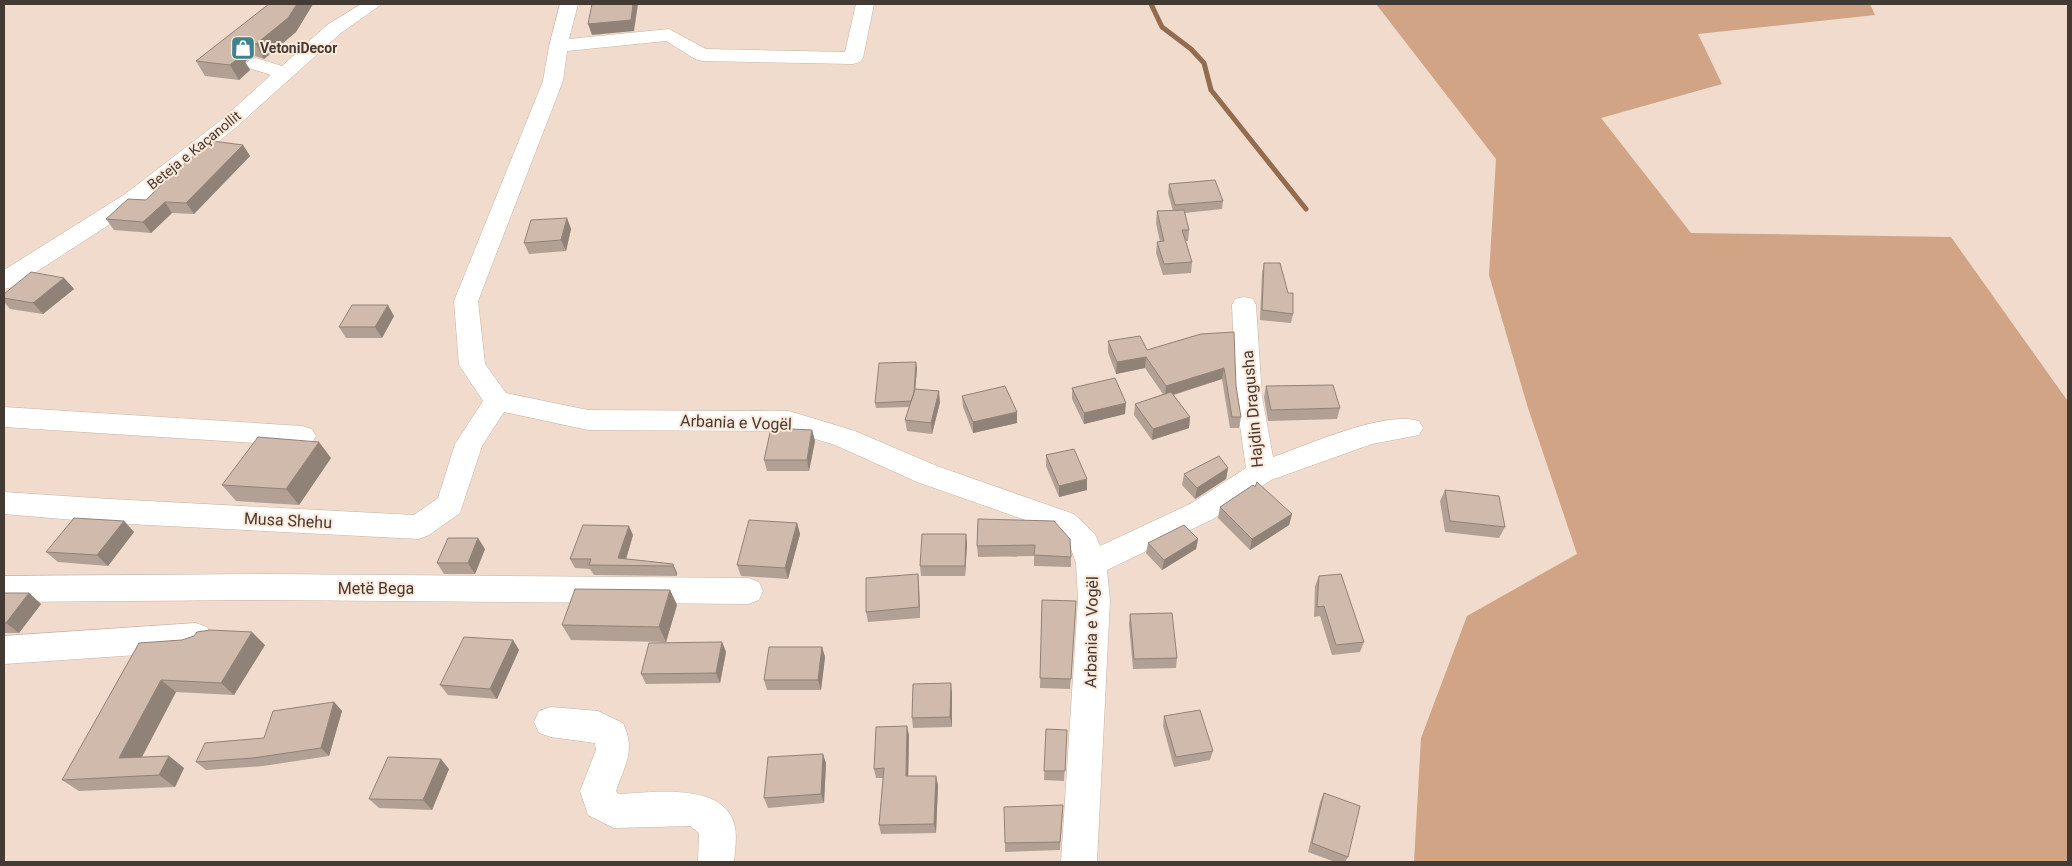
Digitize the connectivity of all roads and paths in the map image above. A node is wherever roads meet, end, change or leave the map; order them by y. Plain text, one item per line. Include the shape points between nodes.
1 (339, 4) edge
2 (373, 4) edge
3 (569, 4) edge
4 (865, 4) edge
5 (340, 25) junction
6 (558, 46) junction
7 (256, 64) dead end
8 (286, 73) junction
9 (4, 280) edge
10 (1244, 305) dead end
11 (497, 401) junction
12 (4, 416) edge
13 (1409, 428) dead end
14 (302, 436) dead end
15 (1261, 472) junction
16 (4, 503) edge
17 (1092, 563) junction
18 (4, 589) edge
19 (748, 591) dead end
20 (196, 637) edge
21 (4, 650) edge
22 (551, 722) dead end
23 (716, 862) edge
24 (1079, 862) edge

1 - 5 street via 334,10
2 - 5 street, Beteja e Kaçanollit
3 - 6 street
4 - 6 street via 853,58 702,55 669,35
5 - 8 street, Beteja e Kaçanollit
6 - 11 street via 553,82 466,301 472,365
7 - 8 street
8 - 9 street, Beteja e Kaçanollit via 227,125 133,198
10 - 15 street, Hajdin Dragusha via 1249,397
11 - 16 street, Musa Shehu via 469,444 450,505 419,527
11 - 17 street, Arbania e Vogël via 588,420 789,421 845,438 927,474 1064,522 1084,543
12 - 14 street
13 - 15 street via 1370,434
15 - 17 street, Hajdin Dragusha via 1242,489 1131,547
17 - 24 street, Arbania e Vogël via 1094,600
18 - 19 street, Metë Bega via 269,587
20 - 21 street
22 - 23 street via 598,727 611,734 613,750 598,790 601,803 614,811 690,809 707,814 717,827

